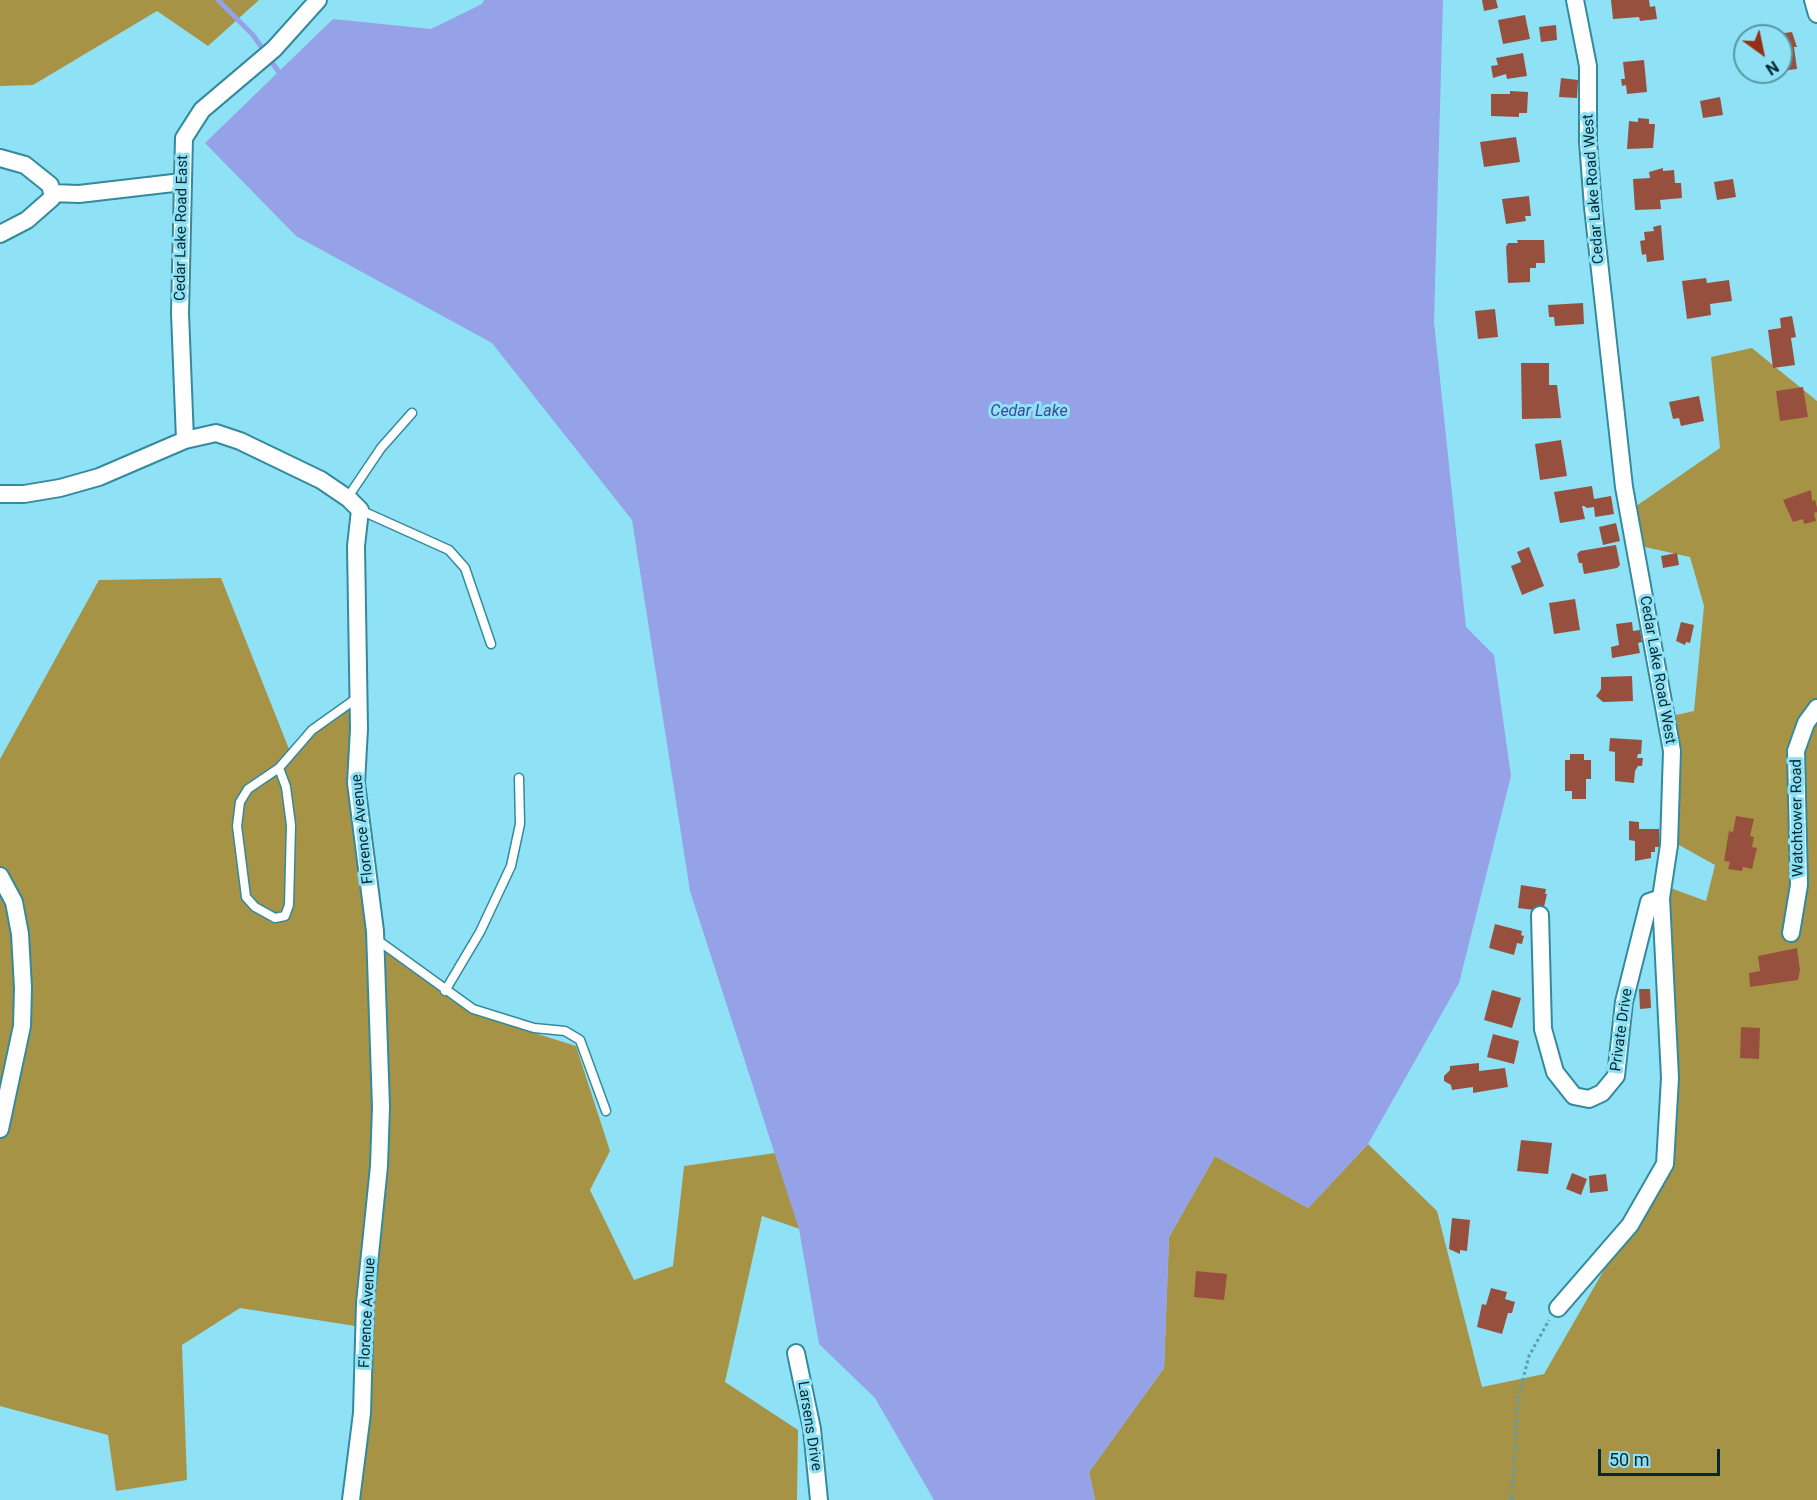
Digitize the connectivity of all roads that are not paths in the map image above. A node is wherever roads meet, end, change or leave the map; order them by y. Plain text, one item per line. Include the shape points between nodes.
1 (318, 0) edge
2 (1575, 0) edge
3 (0, 158) edge
4 (182, 182) junction
5 (52, 193) junction
6 (0, 234) edge
7 (412, 413) dead end
8 (185, 440) junction
9 (0, 494) edge
10 (348, 497) junction
11 (360, 510) junction
12 (492, 644) dead end
13 (358, 698) junction
14 (1817, 708) edge
15 (279, 768) junction
16 (519, 778) dead end
17 (0, 876) edge
18 (1661, 898) junction
19 (1540, 915) dead end
20 (1791, 933) dead end
21 (375, 939) junction
22 (445, 991) junction
23 (606, 1111) dead end
24 (0, 1129) edge
25 (1558, 1308) road end
26 (796, 1353) dead end
27 (351, 1500) edge
28 (819, 1500) edge

1 - 4 street, Cedar Lake Road East via 268,55 224,89 191,123 184,138
2 - 18 street, Cedar Lake Road West via 1588,66 1593,207 1624,487 1672,751 1669,845
3 - 5 street via 25,165 50,185
4 - 5 street via 79,194
4 - 8 street, Cedar Lake Road East via 180,369
5 - 6 street via 52,198 27,220
7 - 10 lane via 381,448
8 - 9 street via 99,477 60,488
8 - 10 street via 216,434 240,441
10 - 11 street
11 - 12 lane via 449,550 465,568
11 - 13 street, Florence Avenue via 356,546
13 - 15 lane via 312,730
13 - 21 street, Florence Avenue via 356,783
14 - 20 street, Watchtower Road via 1806,723 1796,751 1799,885
15 - 15 lane via 248,789 240,802 237,826 246,897 275,918 285,916 289,905 291,825
16 - 22 lane via 520,824 511,866 480,933
17 - 24 street via 14,902 23,988 22,1026
18 - 19 street, Private Drive via 1648,902 1624,1002 1616,1076 1602,1093 1588,1099 1574,1096 1555,1072 1543,1029
18 - 25 street, Cedar Lake Road West via 1670,1078 1665,1164 1630,1225
21 - 22 lane
21 - 27 street, Florence Avenue via 381,1088 379,1166 365,1303 362,1413
22 - 23 lane via 473,1009 500,1019 565,1031 580,1040
26 - 28 street, Larsens Drive via 812,1429

